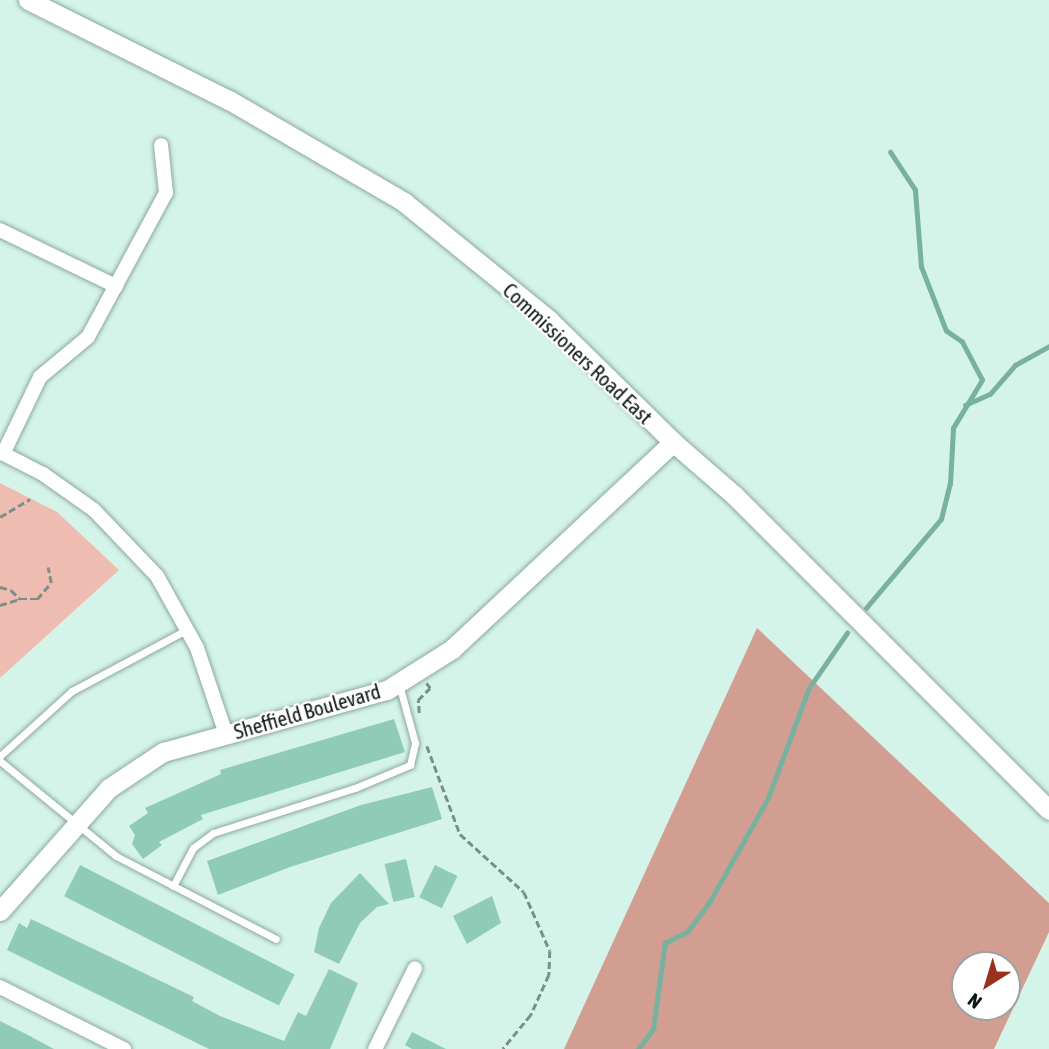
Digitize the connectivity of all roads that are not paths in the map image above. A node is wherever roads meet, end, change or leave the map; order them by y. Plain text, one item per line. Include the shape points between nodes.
1 (28, 0) edge
2 (161, 145) dead end
3 (0, 230) edge
4 (116, 286) junction
5 (673, 442) junction
6 (2, 453) edge
7 (188, 629) junction
8 (398, 683) junction
9 (226, 734) junction
10 (0, 756) edge
11 (0, 761) edge
12 (1049, 810) edge
13 (73, 825) junction
14 (173, 886) junction
15 (0, 911) edge
16 (276, 939) dead end
17 (415, 968) dead end
18 (0, 987) edge
19 (124, 1049) edge
20 (375, 1049) edge

1 - 5 main road, Commissioners Road East via 229,100 404,202 549,320
2 - 4 street via 166,193
3 - 4 street
4 - 6 street via 88,337 40,377
5 - 8 main road, Sheffield Boulevard via 452,649
5 - 12 main road, Commissioners Road East via 734,495
6 - 7 street via 94,510 157,576
7 - 9 street
7 - 10 lane via 72,691
8 - 9 main road, Sheffield Boulevard
8 - 14 lane via 415,743 410,765 355,788 213,833 193,848
9 - 13 main road, Sheffield Boulevard via 163,752 109,788
11 - 13 lane
13 - 14 lane via 116,856
13 - 15 main road, Sheffield Boulevard
14 - 16 lane
17 - 20 street
18 - 19 street

